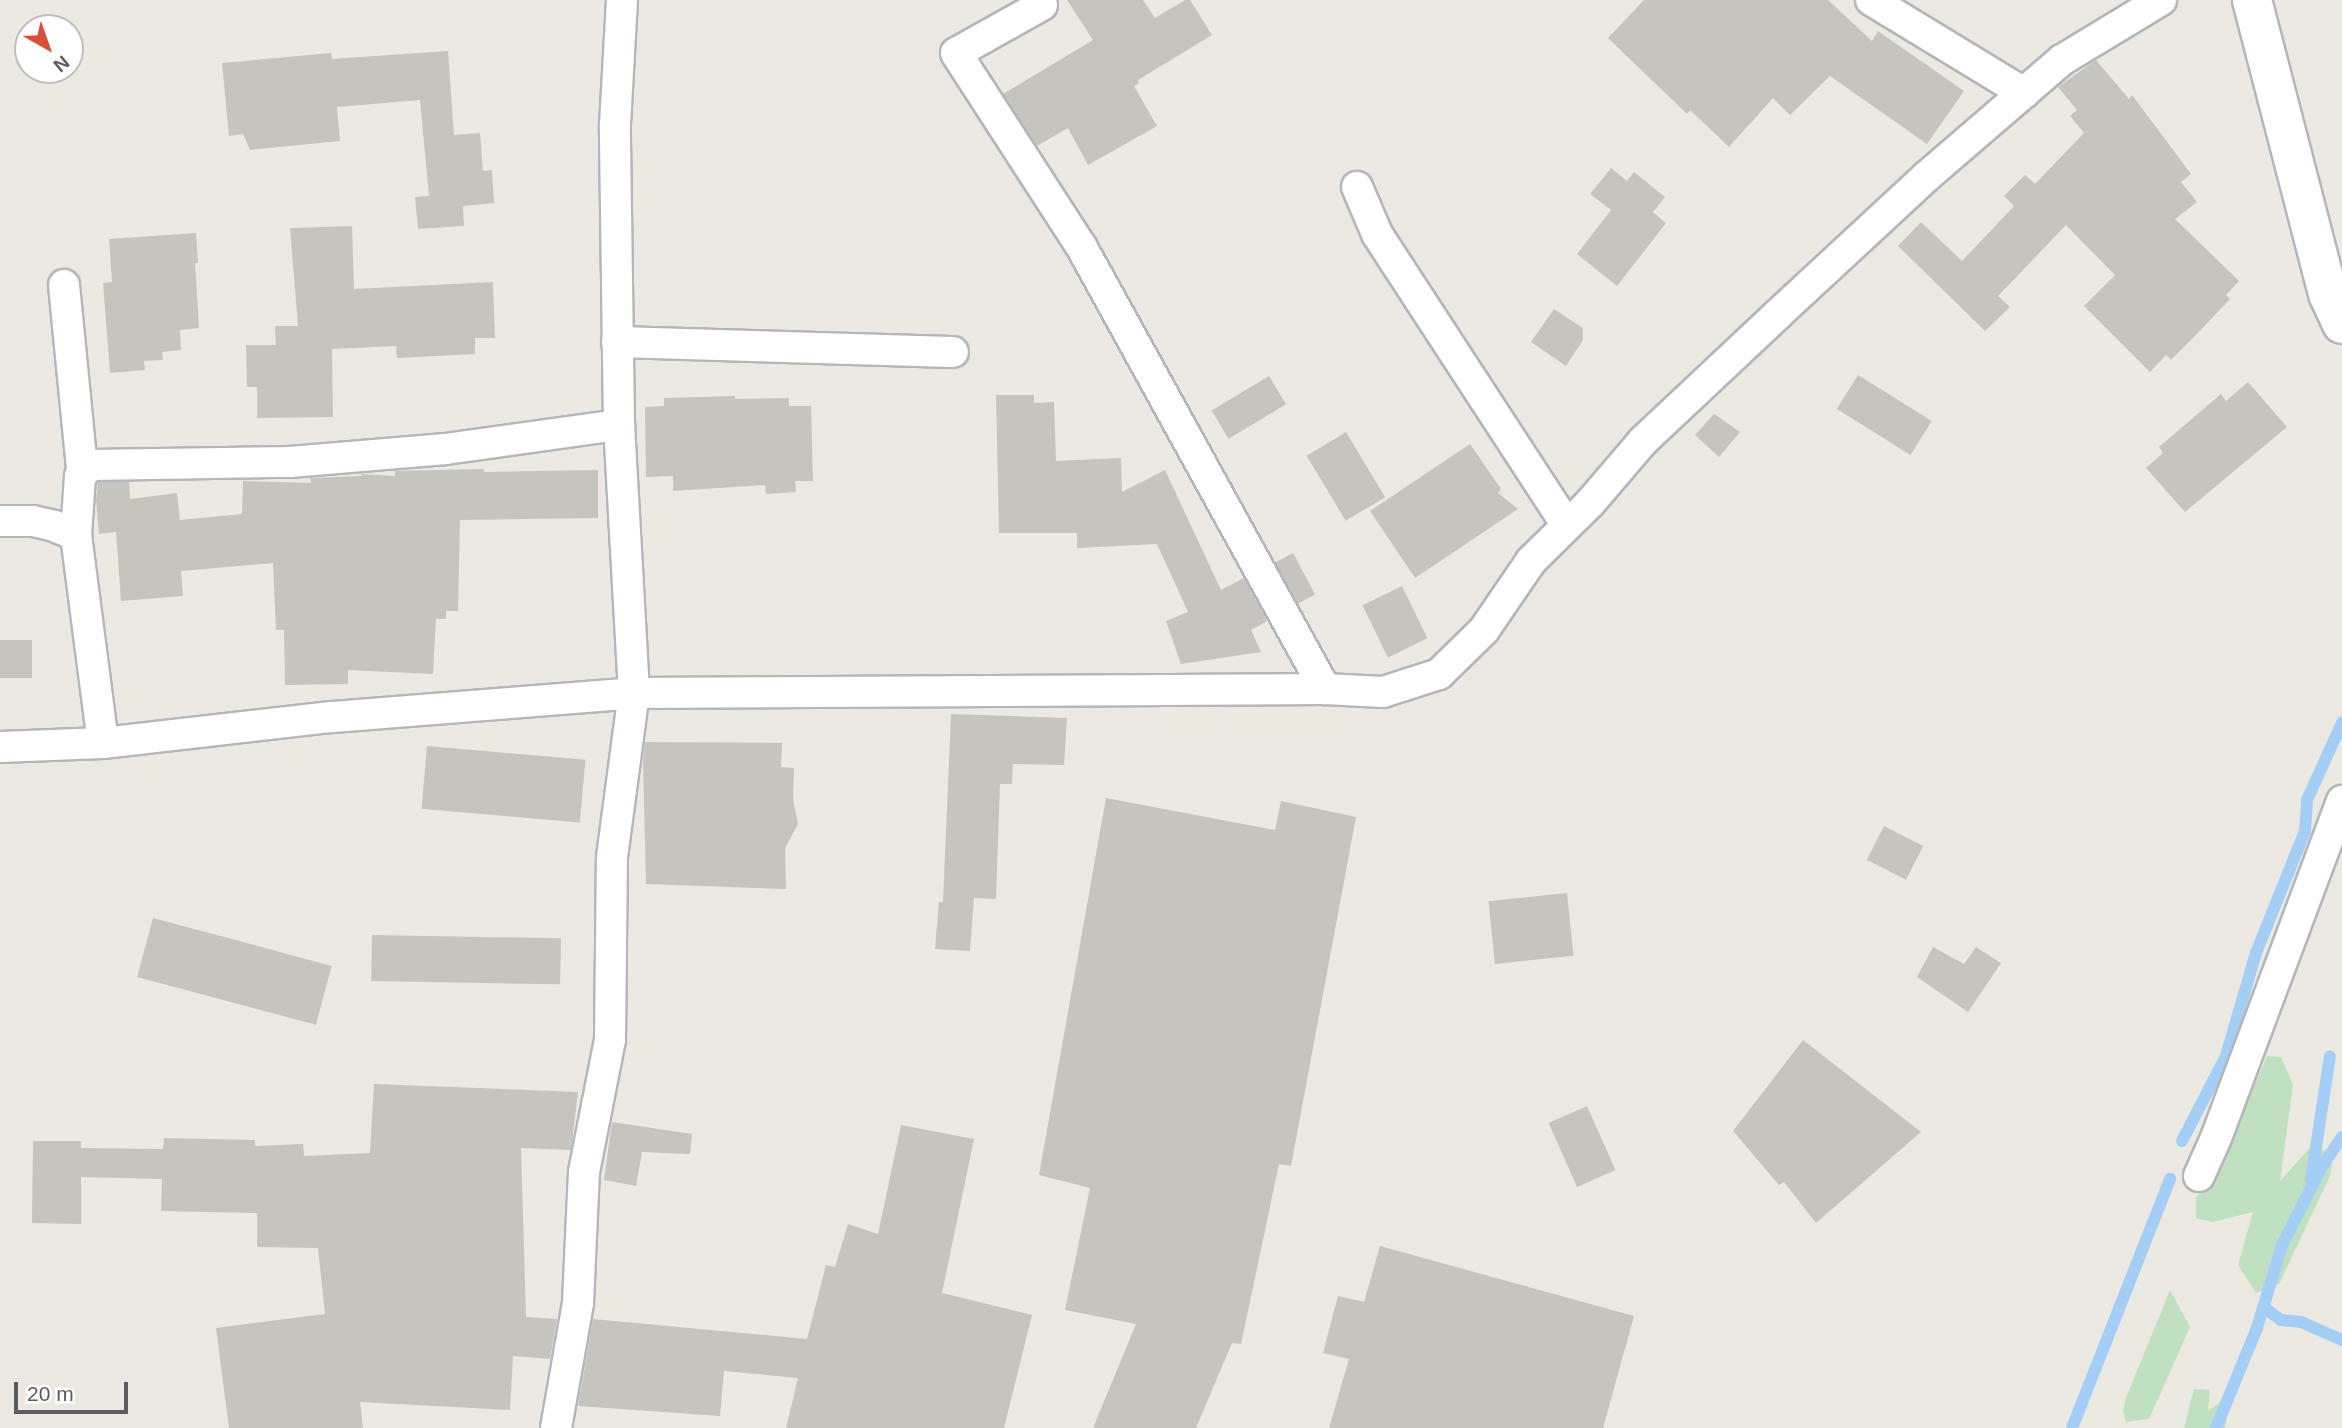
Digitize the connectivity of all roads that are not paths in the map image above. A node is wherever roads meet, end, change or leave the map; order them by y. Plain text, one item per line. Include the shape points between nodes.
1 (622, 0) edge
2 (1871, 0) edge
3 (2161, 0) edge
4 (2252, 0) edge
5 (1042, 5) dead end
6 (2024, 93) junction
7 (1357, 187) dead end
8 (64, 285) dead end
9 (2342, 324) edge
10 (617, 342) junction
11 (954, 352) dead end
12 (619, 425) junction
13 (82, 470) junction
14 (0, 521) edge
15 (1566, 524) junction
16 (76, 536) junction
17 (1325, 690) junction
18 (634, 693) junction
19 (103, 743) junction
20 (0, 747) edge
21 (2342, 801) edge
22 (2199, 1175) dead end
23 (556, 1428) edge

1 - 10 street via 615,125
2 - 6 street
3 - 6 street via 2063,60
4 - 9 street via 2328,294
5 - 17 street via 956,53 1081,246
6 - 15 street via 1927,176 1643,441
7 - 15 street via 1377,234
8 - 13 street
10 - 11 street
10 - 12 street
12 - 13 street via 405,453 290,462 90,465
12 - 18 street
13 - 16 street
14 - 16 street via 33,521
15 - 17 street via 1531,561 1484,630 1439,674 1383,692
16 - 19 street
17 - 18 street
18 - 19 street via 332,717
18 - 23 street via 612,857 610,1040 584,1172 578,1303
19 - 20 street
21 - 22 street

